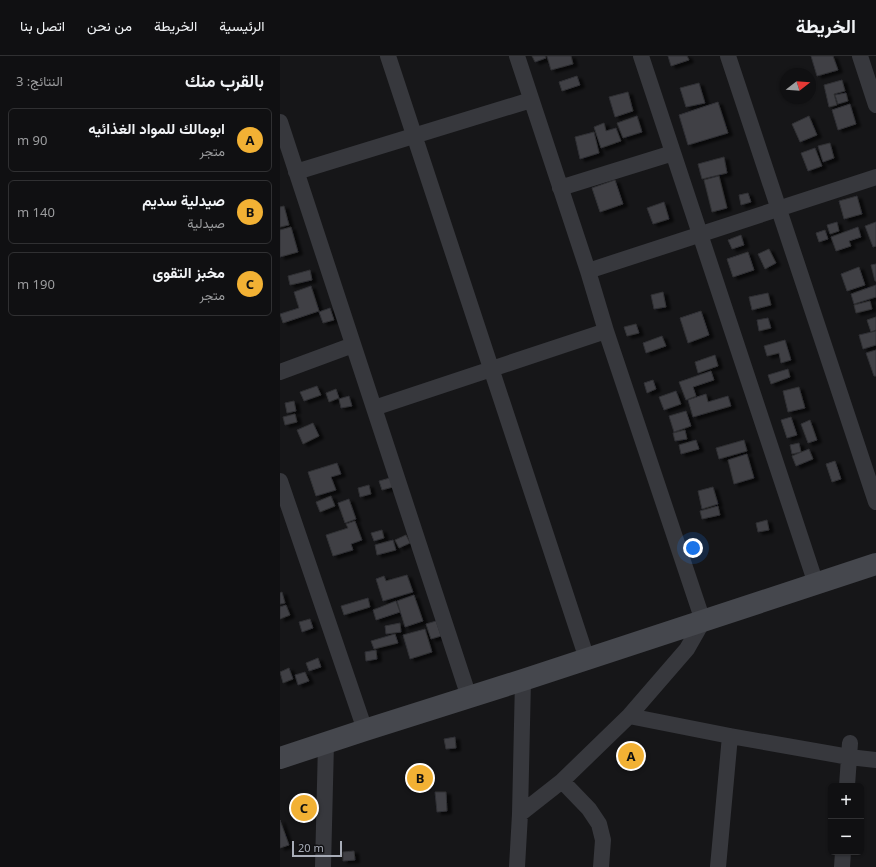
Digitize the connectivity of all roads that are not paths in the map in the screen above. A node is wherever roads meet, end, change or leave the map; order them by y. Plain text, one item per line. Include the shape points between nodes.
1 (388, 56) edge
2 (517, 56) edge
3 (641, 56) edge
4 (728, 56) edge
5 (860, 56) edge
6 (531, 100) junction
7 (876, 105) edge
8 (280, 122) edge
9 (414, 136) junction
10 (673, 153) junction
11 (296, 172) junction
12 (876, 177) edge
13 (560, 188) junction
14 (779, 208) junction
15 (700, 234) junction
16 (588, 270) junction
17 (606, 330) junction
18 (353, 345) junction
19 (491, 369) junction
20 (280, 372) edge
21 (374, 408) junction
22 (280, 481) edge
23 (876, 502) edge
24 (876, 564) edge
25 (816, 584) junction
26 (703, 621) junction
27 (587, 659) junction
28 (522, 680) junction
29 (469, 697) junction
30 (629, 716) junction
31 (365, 730) junction
32 (730, 736) junction
33 (326, 743) junction
34 (850, 750) junction
35 (280, 758) edge
36 (876, 760) edge
37 (562, 781) junction
38 (847, 783) edge
39 (520, 814) junction
40 (843, 855) edge
41 (323, 867) edge
42 (517, 867) edge
43 (601, 867) edge
44 (718, 867) edge
45 (842, 867) edge

1 - 9 street
2 - 6 street
3 - 10 street
4 - 14 street
5 - 7 street
6 - 9 street
6 - 13 street
8 - 11 street
9 - 11 street
9 - 19 street
10 - 13 street
10 - 15 street
11 - 18 street
12 - 14 street
13 - 16 street
14 - 15 street
14 - 23 street
15 - 16 street
15 - 25 street
16 - 17 street
17 - 19 street
17 - 26 street
18 - 20 street
18 - 21 street
19 - 21 street
19 - 27 street
21 - 29 street
22 - 31 street
24 - 25 main road
25 - 26 main road
26 - 27 main road
26 - 30 street via 687,649
27 - 28 main road
28 - 29 main road
28 - 39 street
29 - 31 main road
30 - 32 street
30 - 37 street
31 - 33 main road
32 - 34 street
32 - 44 street
33 - 35 main road
33 - 41 street
34 - 36 street
34 - 38 street
37 - 39 street
37 - 43 street via 599,824 603,840
39 - 42 street
40 - 45 street

